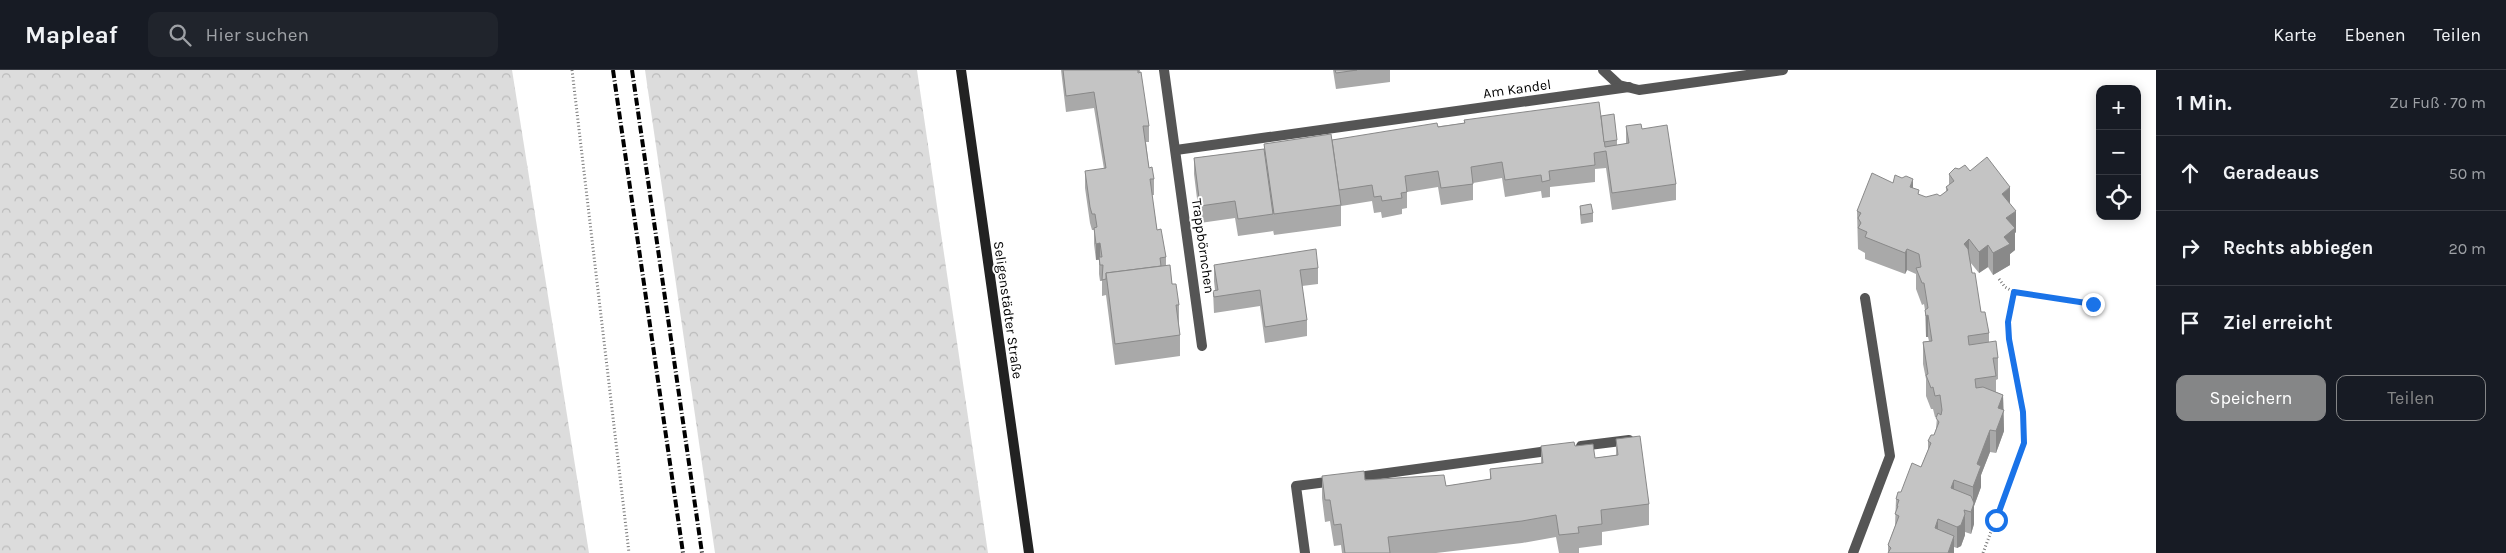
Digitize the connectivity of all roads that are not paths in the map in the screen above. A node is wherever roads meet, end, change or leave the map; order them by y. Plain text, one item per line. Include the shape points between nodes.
1 (961, 70) edge
2 (1164, 70) edge
3 (1602, 70) edge
4 (1783, 70) edge
5 (1629, 87) junction
6 (1176, 150) junction
7 (1865, 298) dead end
8 (1202, 346) dead end
9 (1636, 439) edge
10 (1028, 553) edge
11 (1305, 553) edge
12 (1853, 553) edge

1 - 10 street, Seligenstädter Straße
2 - 6 street, Trappbörnchen
3 - 5 street via 1619,85
4 - 5 street, Am Kandel via 1652,89
5 - 6 street, Am Kandel
6 - 8 street, Trappbörnchen
7 - 12 street via 1890,456
9 - 11 street via 1296,486

